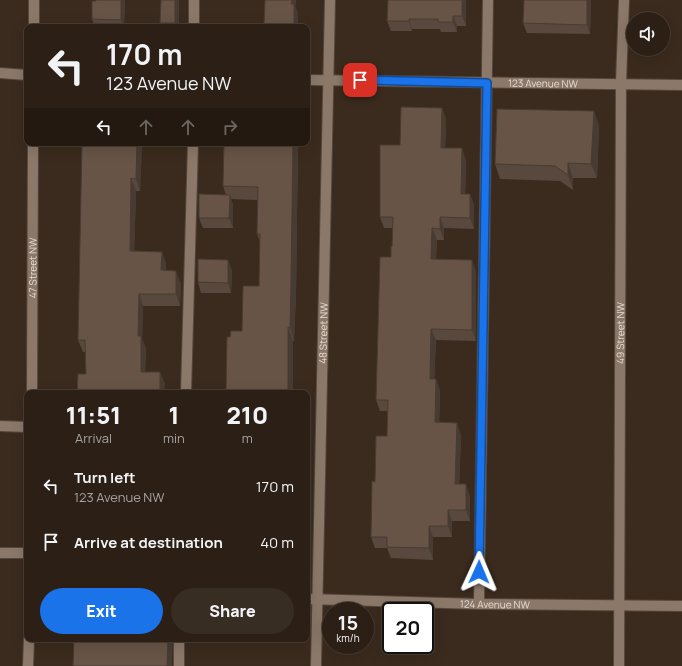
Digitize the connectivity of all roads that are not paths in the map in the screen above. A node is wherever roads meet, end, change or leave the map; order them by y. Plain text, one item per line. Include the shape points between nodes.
1 (34, 0) edge
2 (194, 0) edge
3 (330, 0) edge
4 (488, 0) edge
5 (624, 0) edge
6 (34, 24) edge
7 (194, 24) edge
8 (0, 73) edge
9 (24, 75) edge
10 (310, 80) edge
11 (328, 80) junction
12 (487, 83) junction
13 (621, 83) junction
14 (682, 85) edge
15 (33, 146) edge
16 (193, 146) edge
17 (32, 390) edge
18 (186, 390) edge
19 (0, 426) edge
20 (24, 427) edge
21 (0, 553) edge
22 (24, 553) edge
23 (312, 599) edge
24 (479, 604) junction
25 (620, 605) junction
26 (682, 606) edge
27 (29, 642) edge
28 (179, 642) edge
29 (28, 666) edge
30 (179, 666) edge
31 (316, 666) edge
32 (620, 666) edge

1 - 6 street
2 - 7 street
3 - 11 street, 48 Street NW
4 - 12 street
5 - 13 street, 49 Street NW
8 - 9 street
10 - 11 street, 123 Avenue NW
11 - 12 street, 123 Avenue NW
11 - 23 street, 48 Street NW
12 - 13 street, 123 Avenue NW
12 - 24 street
13 - 14 street, 123 Avenue NW
13 - 25 street, 49 Street NW
15 - 17 street, 47 Street NW
16 - 18 street
19 - 20 street
21 - 22 street
23 - 24 street, 124 Avenue NW
23 - 31 street, 48 Street NW
24 - 25 street, 124 Avenue NW
25 - 26 street, 124 Avenue NW
25 - 32 street, 49 Street NW
27 - 29 street
28 - 30 street

